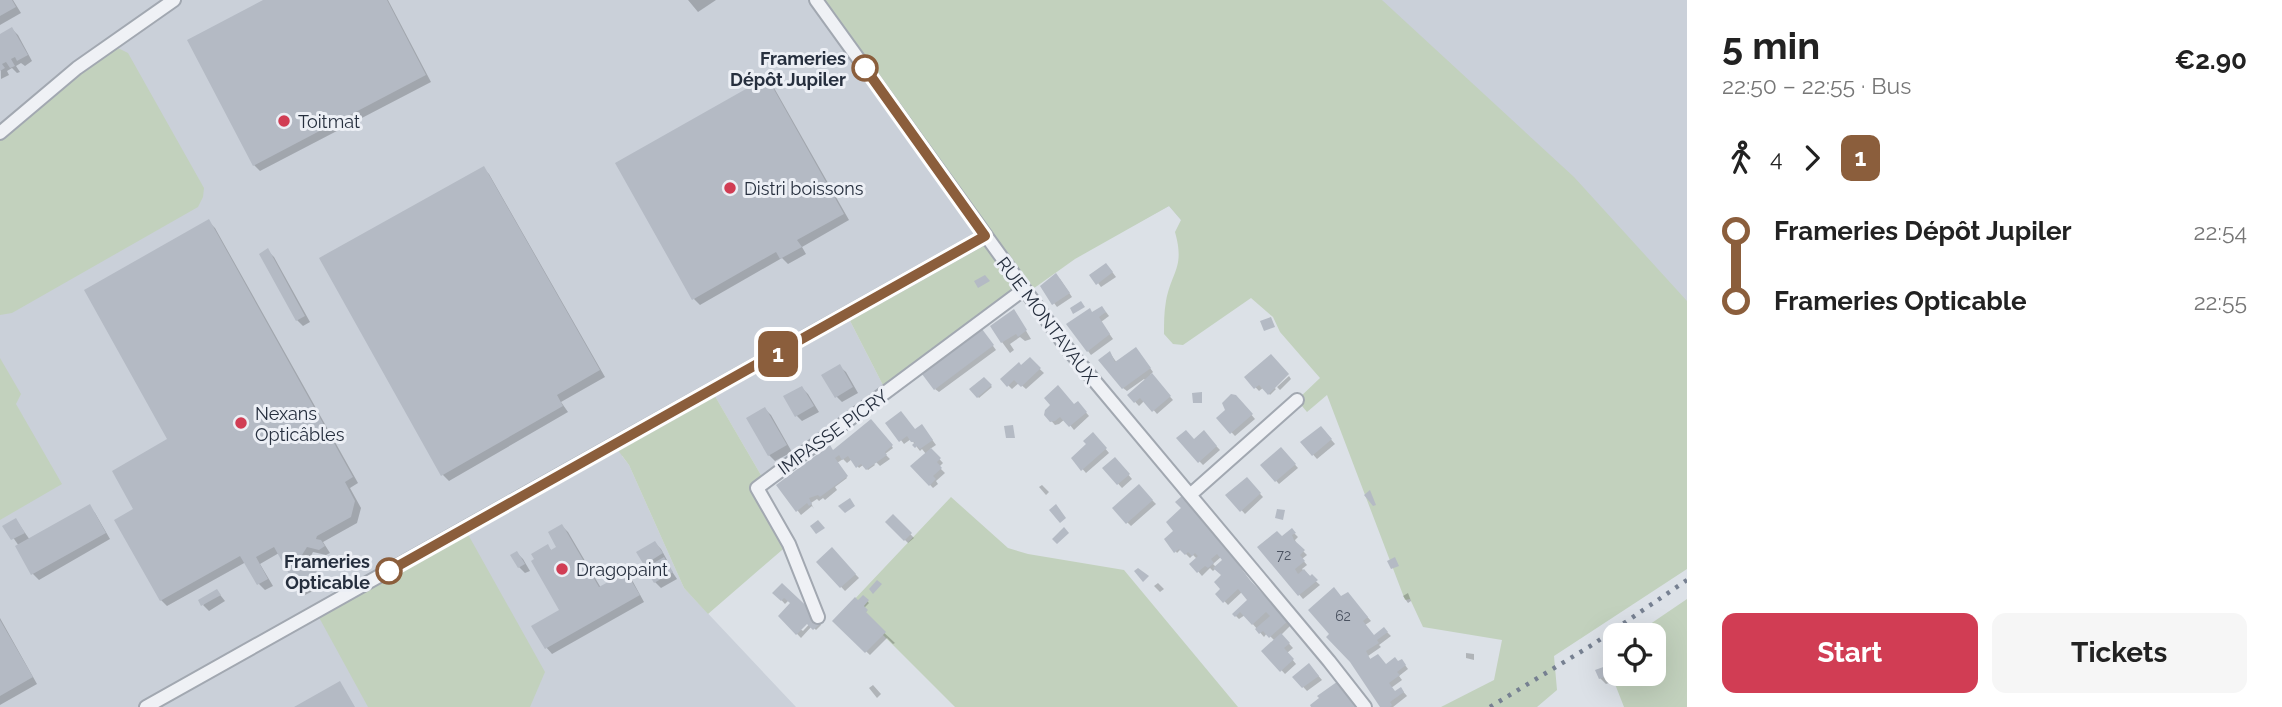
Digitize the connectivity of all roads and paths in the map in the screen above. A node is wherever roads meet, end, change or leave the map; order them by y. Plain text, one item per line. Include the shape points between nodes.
1 (174, 0) edge
2 (816, 0) edge
3 (0, 133) edge
4 (985, 236) junction
5 (1023, 290) junction
6 (1297, 400) dead end
7 (1190, 495) junction
8 (818, 617) dead end
9 (146, 707) edge
10 (1365, 707) edge

1 - 3 street via 77,68
2 - 4 street, RUE MONTAVAUX
4 - 5 street, RUE MONTAVAUX
4 - 9 street
5 - 7 street, RUE MONTAVAUX
5 - 8 street, IMPASSE PICRY via 757,488 789,544
6 - 7 street
7 - 10 street, RUE MONTAVAUX

